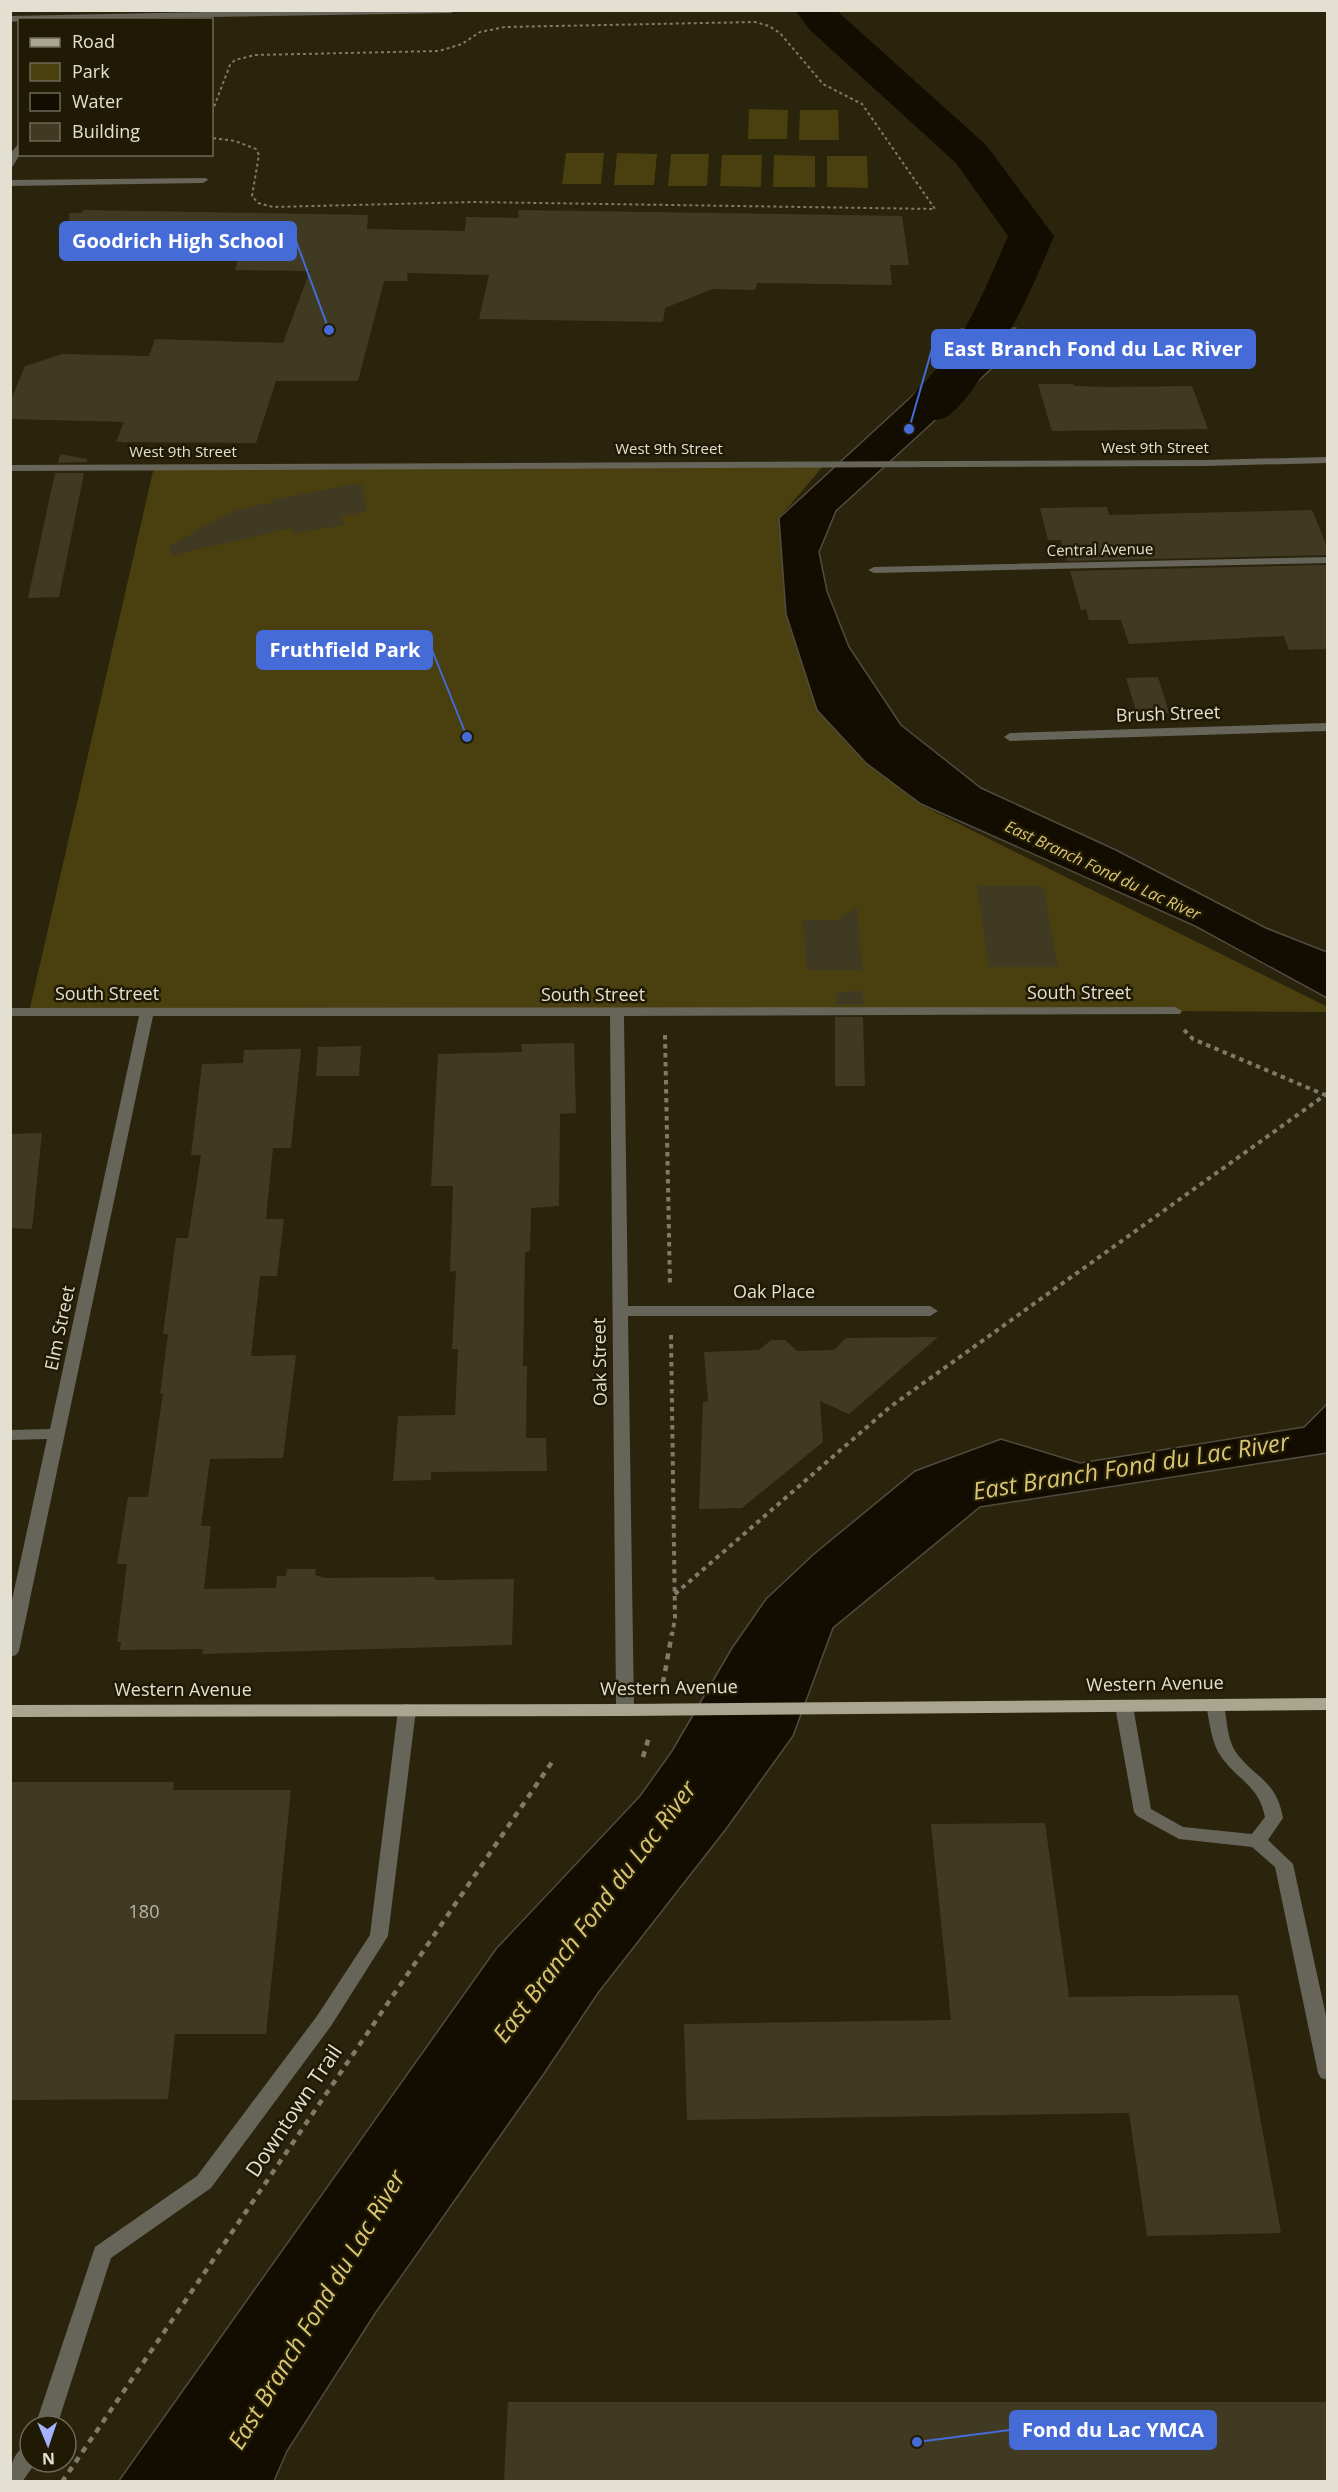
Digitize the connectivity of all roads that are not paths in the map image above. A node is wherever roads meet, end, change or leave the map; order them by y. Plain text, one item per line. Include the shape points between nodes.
1 (451, 10) edge
2 (81, 16) edge
3 (10, 18) edge
4 (18, 149) edge
5 (10, 165) edge
6 (203, 180) dead end
7 (10, 183) edge
8 (1328, 460) edge
9 (10, 468) edge
10 (1328, 560) edge
11 (874, 570) dead end
12 (1328, 727) edge
13 (1010, 736) dead end
14 (1175, 1011) road end
15 (10, 1012) edge
16 (147, 1012) junction
17 (617, 1013) junction
18 (619, 1311) junction
19 (930, 1311) dead end
20 (57, 1434) junction
21 (10, 1435) edge
22 (10, 1651) edge
23 (1215, 1704) junction
24 (1328, 1704) edge
25 (1124, 1706) junction
26 (407, 1710) junction
27 (625, 1710) junction
28 (10, 1712) edge
29 (1257, 1841) junction
30 (1328, 2073) edge
31 (50, 2414) edge

1 - 2 street
2 - 3 street
4 - 5 street
6 - 7 street
8 - 9 street, West 9th Street
10 - 11 street, Central Avenue
12 - 13 street, Brush Street
14 - 17 street, South Street
15 - 16 street, South Street
16 - 17 street, South Street
16 - 20 street, Elm Street
17 - 18 street, Oak Street
18 - 19 street, Oak Place
18 - 27 street, Oak Street
20 - 21 street
20 - 22 street, Elm Street
23 - 24 main road, Western Avenue
23 - 25 main road, Western Avenue
23 - 29 street via 1227,1753 1273,1802 1274,1818
25 - 27 main road, Western Avenue
25 - 29 street via 1143,1812 1179,1833
26 - 27 main road, Western Avenue
26 - 28 main road, Western Avenue
26 - 31 street via 379,1936 324,2020 204,2182 102,2253
29 - 30 street via 1284,1864

